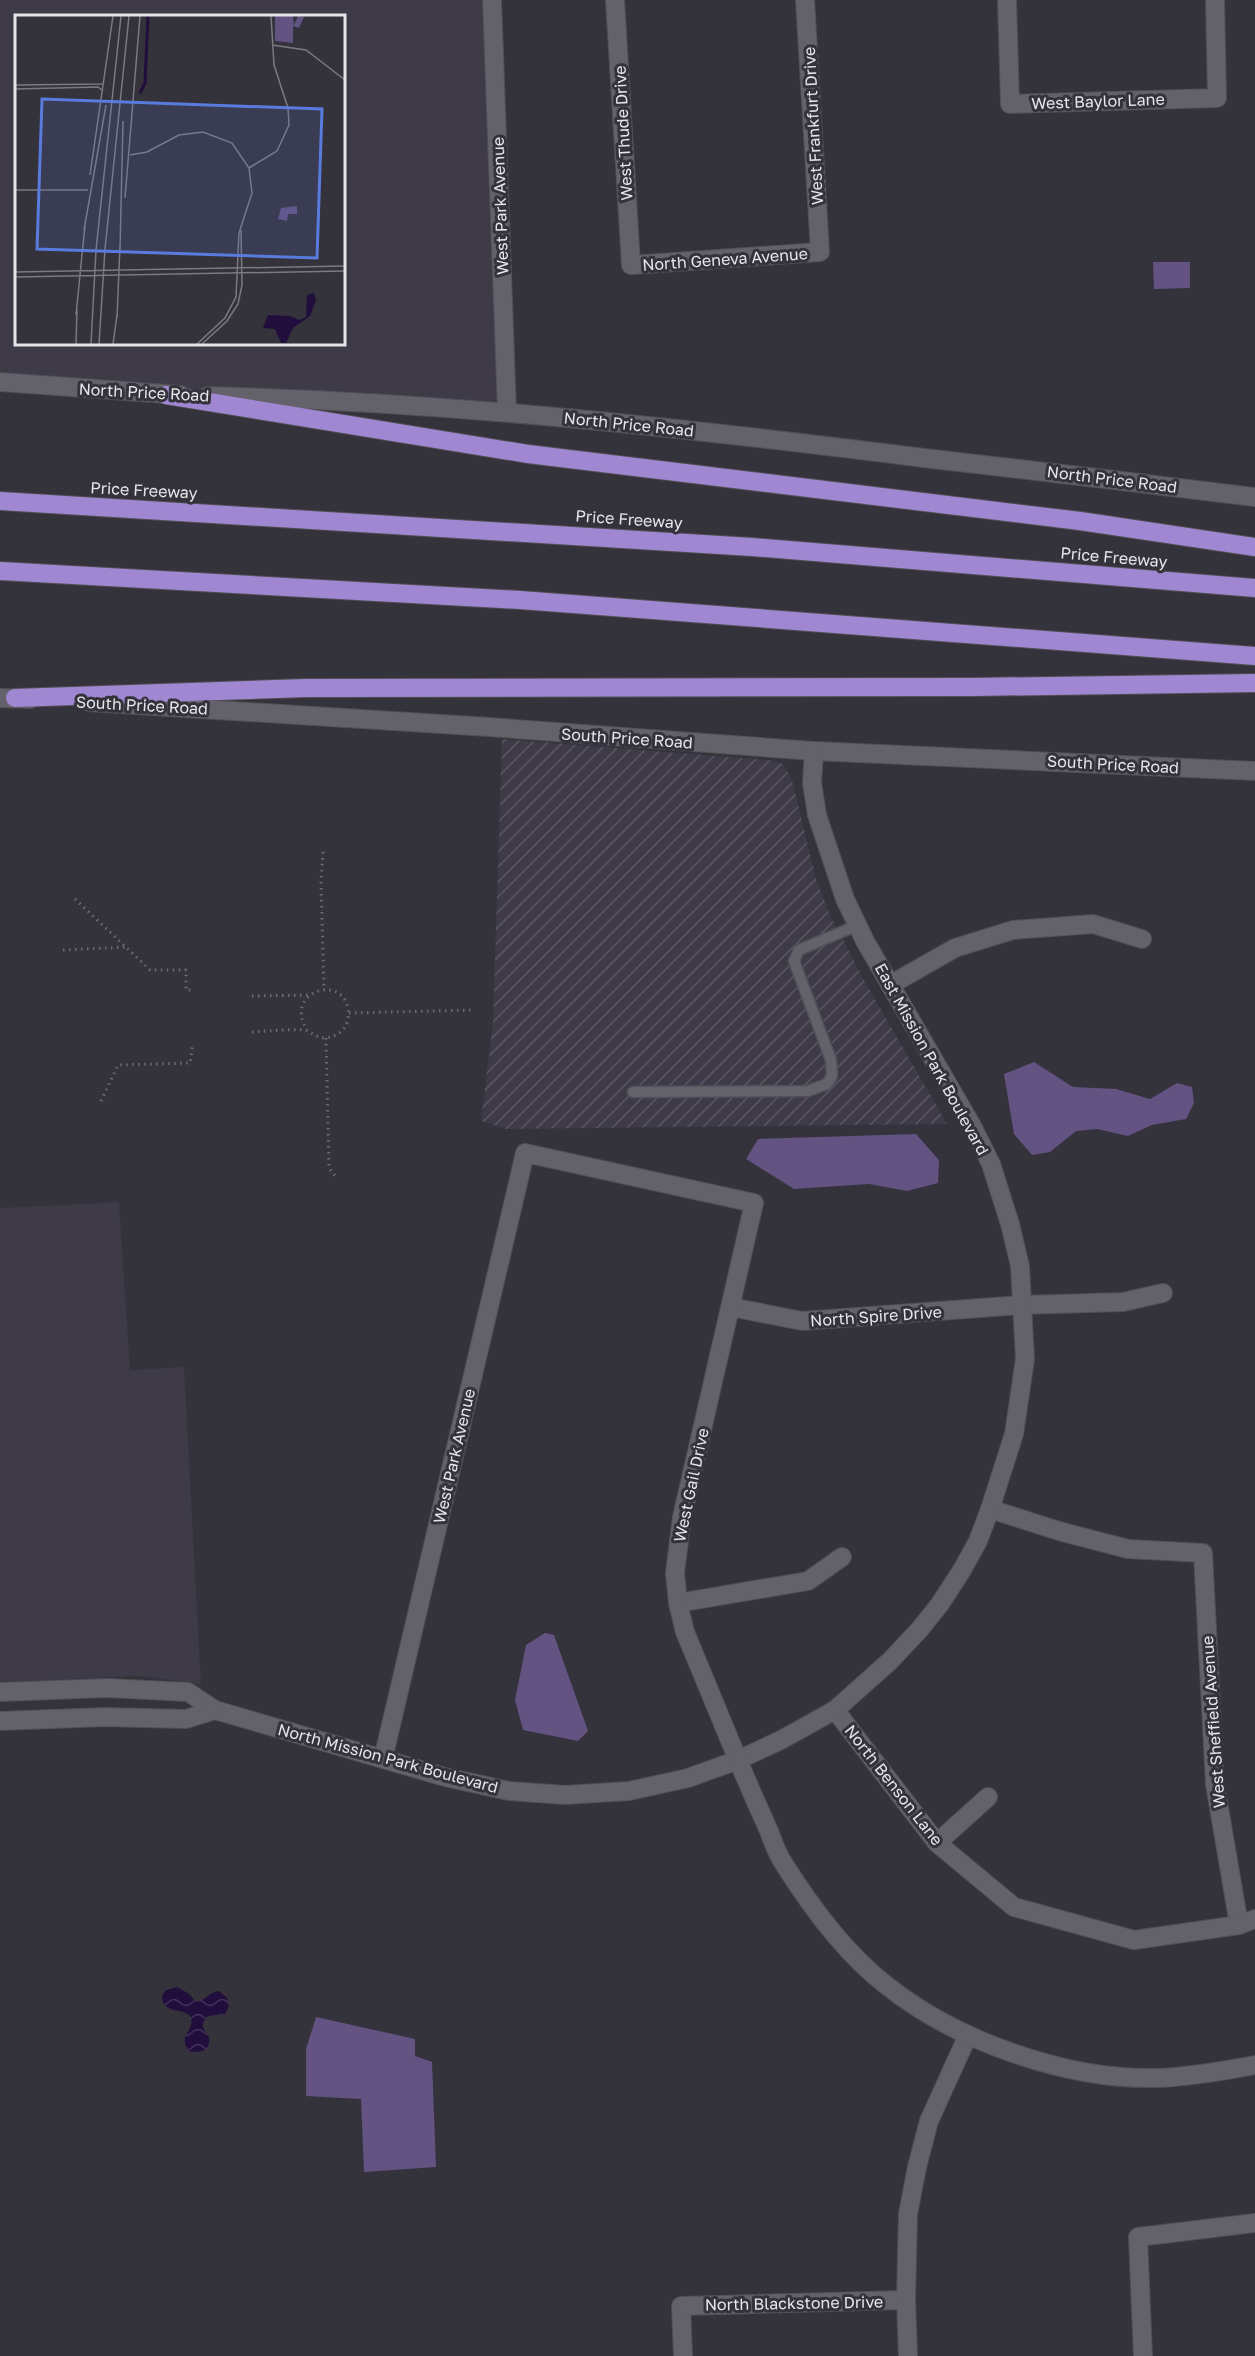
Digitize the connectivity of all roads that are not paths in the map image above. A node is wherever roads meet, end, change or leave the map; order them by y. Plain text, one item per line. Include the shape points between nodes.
1 (492, 0) edge
2 (615, 0) edge
3 (805, 0) edge
4 (1006, 0) edge
5 (1215, 0) edge
6 (820, 252) joint
7 (631, 265) joint
8 (0, 382) edge
9 (166, 395) junction
10 (507, 412) junction
11 (1255, 496) edge
12 (0, 501) edge
13 (1255, 547) edge
14 (0, 571) edge
15 (1255, 588) edge
16 (1255, 656) edge
17 (1255, 683) edge
18 (8, 698) edge
19 (814, 751) junction
20 (1255, 771) edge
21 (858, 925) junction
22 (1142, 939) dead end
23 (890, 985) junction
24 (633, 1092) dead end
25 (525, 1153) joint
26 (1163, 1293) dead end
27 (1022, 1305) junction
28 (731, 1307) junction
29 (990, 1509) junction
30 (842, 1557) dead end
31 (678, 1603) junction
32 (0, 1692) edge
33 (215, 1710) junction
34 (835, 1710) junction
35 (0, 1721) edge
36 (384, 1759) junction
37 (738, 1760) junction
38 (988, 1797) dead end
39 (937, 1843) junction
40 (1247, 1922) edge
41 (968, 2035) junction
42 (1255, 2065) edge
43 (1255, 2223) edge
44 (906, 2300) junction
45 (683, 2356) edge
46 (908, 2356) edge
47 (1143, 2356) edge

1 - 10 street, West Park Avenue
2 - 7 street, West Thude Drive
3 - 6 street, West Frankfurt Drive
4 - 5 street, West Baylor Lane via 1010,104 1217,98
6 - 7 street, North Geneva Avenue
8 - 9 street, North Price Road
9 - 10 street, North Price Road via 325,399
9 - 13 highway via 528,454 1080,521
10 - 11 street, North Price Road via 754,436
12 - 15 highway, Price Freeway via 752,547
14 - 16 highway via 520,600
17 - 18 highway via 306,688
18 - 19 street, South Price Road
19 - 20 street, South Price Road
19 - 21 street, East Mission Park Boulevard via 812,783 817,815
21 - 23 street, East Mission Park Boulevard
21 - 24 lane via 799,950 794,961 831,1060 832,1076 827,1084 808,1091
22 - 23 street via 1093,924 1013,930 955,948
23 - 27 street, East Mission Park Boulevard via 991,1164 1020,1266
25 - 28 street, West Gail Drive via 754,1203
25 - 36 street, West Park Avenue
26 - 27 street, North Spire Drive via 1123,1302
27 - 28 street, North Spire Drive via 802,1321
27 - 29 street, East Mission Park Boulevard via 1025,1359 1021,1396 1005,1468
28 - 31 street, West Gail Drive via 682,1517 675,1573
29 - 34 street, East Mission Park Boulevard via 978,1541 940,1604 890,1661
29 - 40 street, West Sheffield Avenue via 1128,1549 1203,1553 1215,1784
30 - 31 street via 808,1581
31 - 37 street, West Gail Drive via 685,1632
32 - 33 street, North Mission Park Boulevard via 106,1688 188,1692
33 - 35 street via 186,1719
33 - 36 street, North Mission Park Boulevard
34 - 37 street, North Mission Park Boulevard
34 - 39 street, North Benson Lane
36 - 37 street, North Mission Park Boulevard via 502,1789 566,1795 660,1785
37 - 41 street, West Gail Drive via 782,1862 828,1925 887,1986 927,2014
38 - 39 street
39 - 40 street, North Benson Lane via 1014,1906 1134,1940
41 - 42 street, West Gail Drive via 1019,2055 1113,2076 1156,2078
41 - 44 street via 929,2121 917,2167 908,2214
43 - 47 street via 1138,2237
44 - 45 street, North Blackstone Drive via 681,2306
44 - 46 street

